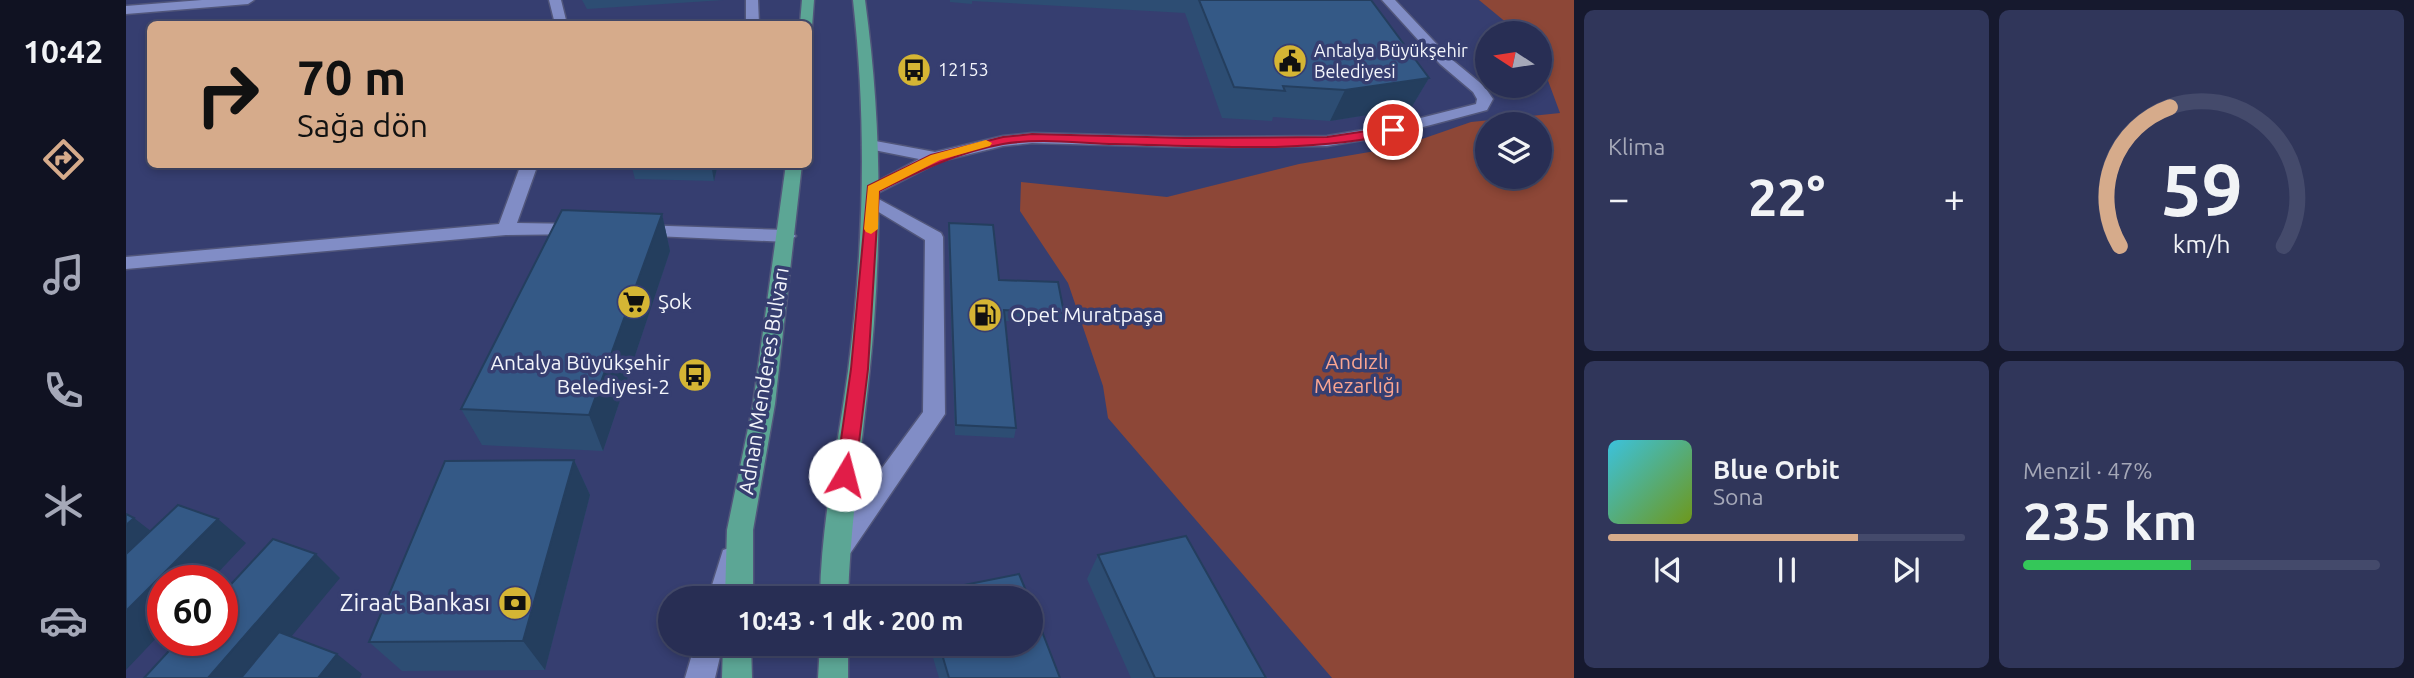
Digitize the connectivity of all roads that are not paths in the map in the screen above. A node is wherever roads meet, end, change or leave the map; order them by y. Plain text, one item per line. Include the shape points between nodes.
1 (248, 0) edge
2 (555, 0) edge
3 (752, 0) edge
4 (808, 0) edge
5 (859, 0) edge
6 (1388, 0) edge
7 (126, 10) edge
8 (560, 21) edge
9 (753, 21) edge
10 (807, 21) edge
11 (870, 145) junction
12 (936, 158) junction
13 (529, 168) edge
14 (794, 168) edge
15 (873, 195) junction
16 (506, 229) junction
17 (787, 236) junction
18 (126, 263) edge
19 (740, 530) junction
20 (835, 554) junction
21 (725, 586) edge
22 (739, 586) edge
23 (834, 586) edge
24 (706, 656) edge
25 (737, 656) edge
26 (834, 656) edge
27 (700, 678) edge
28 (737, 678) edge
29 (833, 678) edge

1 - 7 street
2 - 8 street
3 - 9 street
4 - 10 main road
5 - 11 main road via 867,52
6 - 12 street via 1479,89 1485,99 1482,107 1327,141 1032,138 975,145
11 - 12 street
11 - 15 main road
12 - 15 street
13 - 16 street
14 - 17 main road, Adnan Menderes Bulvarı
15 - 20 main road via 859,369
15 - 20 street via 934,237 934,414
16 - 17 street
16 - 18 street
17 - 19 main road, Adnan Menderes Bulvarı via 764,404
19 - 21 street
19 - 22 main road, Adnan Menderes Bulvarı
20 - 23 main road
24 - 27 street
25 - 28 main road
26 - 29 main road

